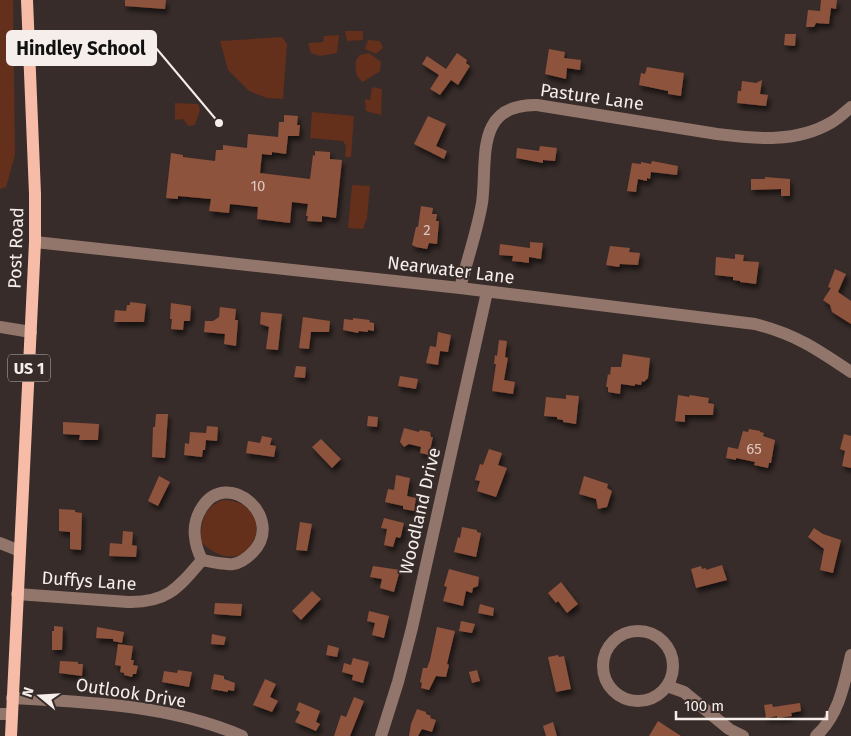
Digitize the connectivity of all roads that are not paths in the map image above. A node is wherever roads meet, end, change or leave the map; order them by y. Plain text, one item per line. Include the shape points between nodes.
1 (27, 0) edge
2 (851, 108) edge
3 (35, 242) junction
4 (460, 288) junction
5 (487, 292) junction
6 (0, 328) edge
7 (31, 332) junction
8 (851, 372) edge
9 (0, 544) edge
10 (20, 551) junction
11 (202, 560) junction
12 (18, 594) junction
13 (851, 655) edge
14 (667, 686) junction
15 (12, 698) junction
16 (6, 714) edge
17 (11, 736) edge
18 (242, 736) edge
19 (381, 736) edge
20 (743, 736) edge
21 (816, 736) edge

1 - 3 main road, Post Road / US 1
2 - 4 street, Pasture Lane via 832,122 791,138 744,138 537,105 514,108 497,120 487,137 482,203
3 - 4 street, Nearwater Lane
3 - 7 main road, Post Road / US 1
4 - 5 street, Nearwater Lane
5 - 8 street, Nearwater Lane via 755,324 801,340
5 - 19 street, Woodland Drive via 412,628
6 - 7 street
7 - 10 main road, Post Road / US 1
9 - 10 street
10 - 12 main road, Post Road / US 1
11 - 11 street via 234,564 244,561 257,548 263,535 262,520 256,508 245,498 223,492 205,502 198,512 194,525 197,550
11 - 12 street, Duffys Lane via 174,591 156,600 128,602
12 - 15 main road, Post Road / US 1
13 - 21 street via 839,704
14 - 14 street via 648,700 624,699 614,693 603,672 602,660 606,649 614,639 635,630 658,636 672,655 672,676
14 - 20 street via 684,692 729,729
15 - 16 main road, Post Road / US 1
15 - 18 street, Outlook Drive via 98,703 160,712
16 - 17 main road, Post Road / US 1

